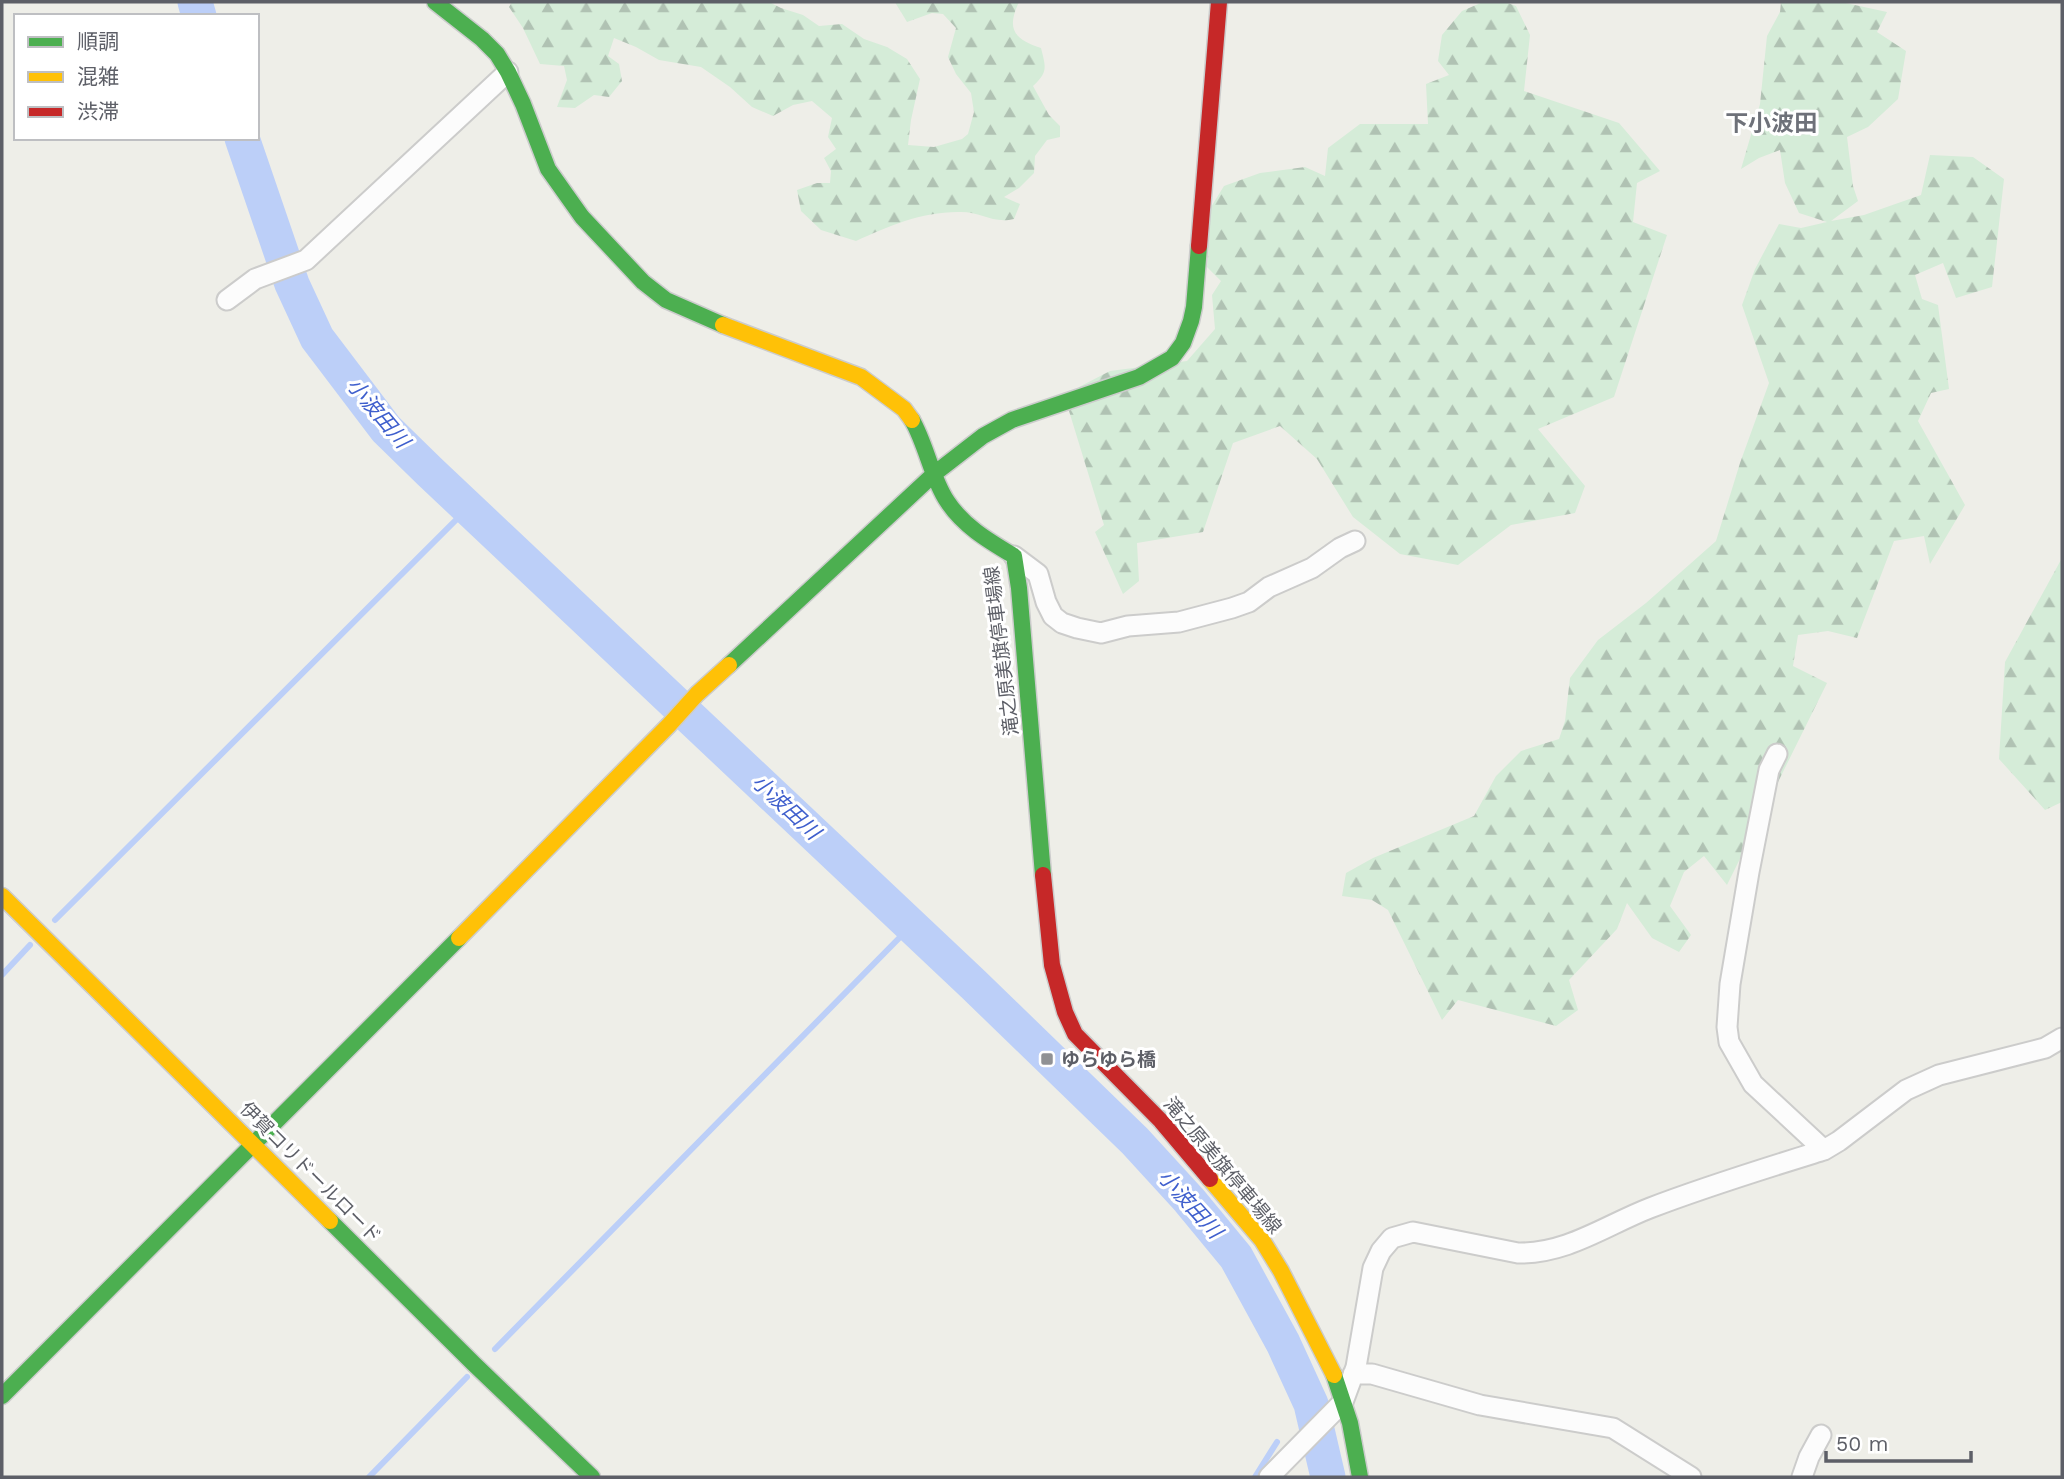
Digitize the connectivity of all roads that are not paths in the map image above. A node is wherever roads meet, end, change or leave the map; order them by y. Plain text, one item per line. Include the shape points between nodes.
1 (435, 2) edge
2 (1219, 2) edge
3 (508, 72) junction
4 (227, 300) dead end
5 (934, 474) junction
6 (1355, 541) dead end
7 (1014, 556) junction
8 (1777, 754) dead end
9 (2, 896) edge
10 (2062, 1038) edge
11 (254, 1145) junction
12 (1824, 1150) junction
13 (1353, 1374) junction
14 (2, 1396) edge
15 (1343, 1402) junction
16 (1821, 1435) dead end
17 (592, 1477) edge
18 (1269, 1477) edge
19 (1360, 1477) edge
20 (1691, 1477) edge
21 (1802, 1477) edge

1 - 3 street, 滝之原美旗停車場線 via 482,39
2 - 5 street via 1194,307 1187,337 1177,354 1159,369 1012,420
3 - 4 street via 306,260 255,279
3 - 5 street, 滝之原美旗停車場線 via 548,169 582,217 643,282 695,314 861,377 904,409
5 - 7 street, 滝之原美旗停車場線 via 946,500 963,520
5 - 11 street via 697,694
6 - 7 street via 1249,602 1179,622 1101,633 1062,624 1053,617 1038,574
7 - 15 street, 滝之原美旗停車場線 via 1046,916 1053,972 1066,1018 1075,1034 1161,1121 1262,1240 1334,1376
8 - 12 street via 1769,771 1749,872 1730,984 1728,1034 1753,1084
9 - 11 street, 伊賀コリドールロード
10 - 12 street via 2045,1048 1939,1075 1906,1090
11 - 14 street
11 - 17 street, 伊賀コリドールロード
12 - 13 street via 1698,1190 1546,1251 1518,1253 1413,1232 1392,1238 1373,1268
13 - 15 street
13 - 20 street via 1372,1374 1480,1405 1613,1428
15 - 18 street
15 - 19 street, 滝之原美旗停車場線
16 - 21 street

